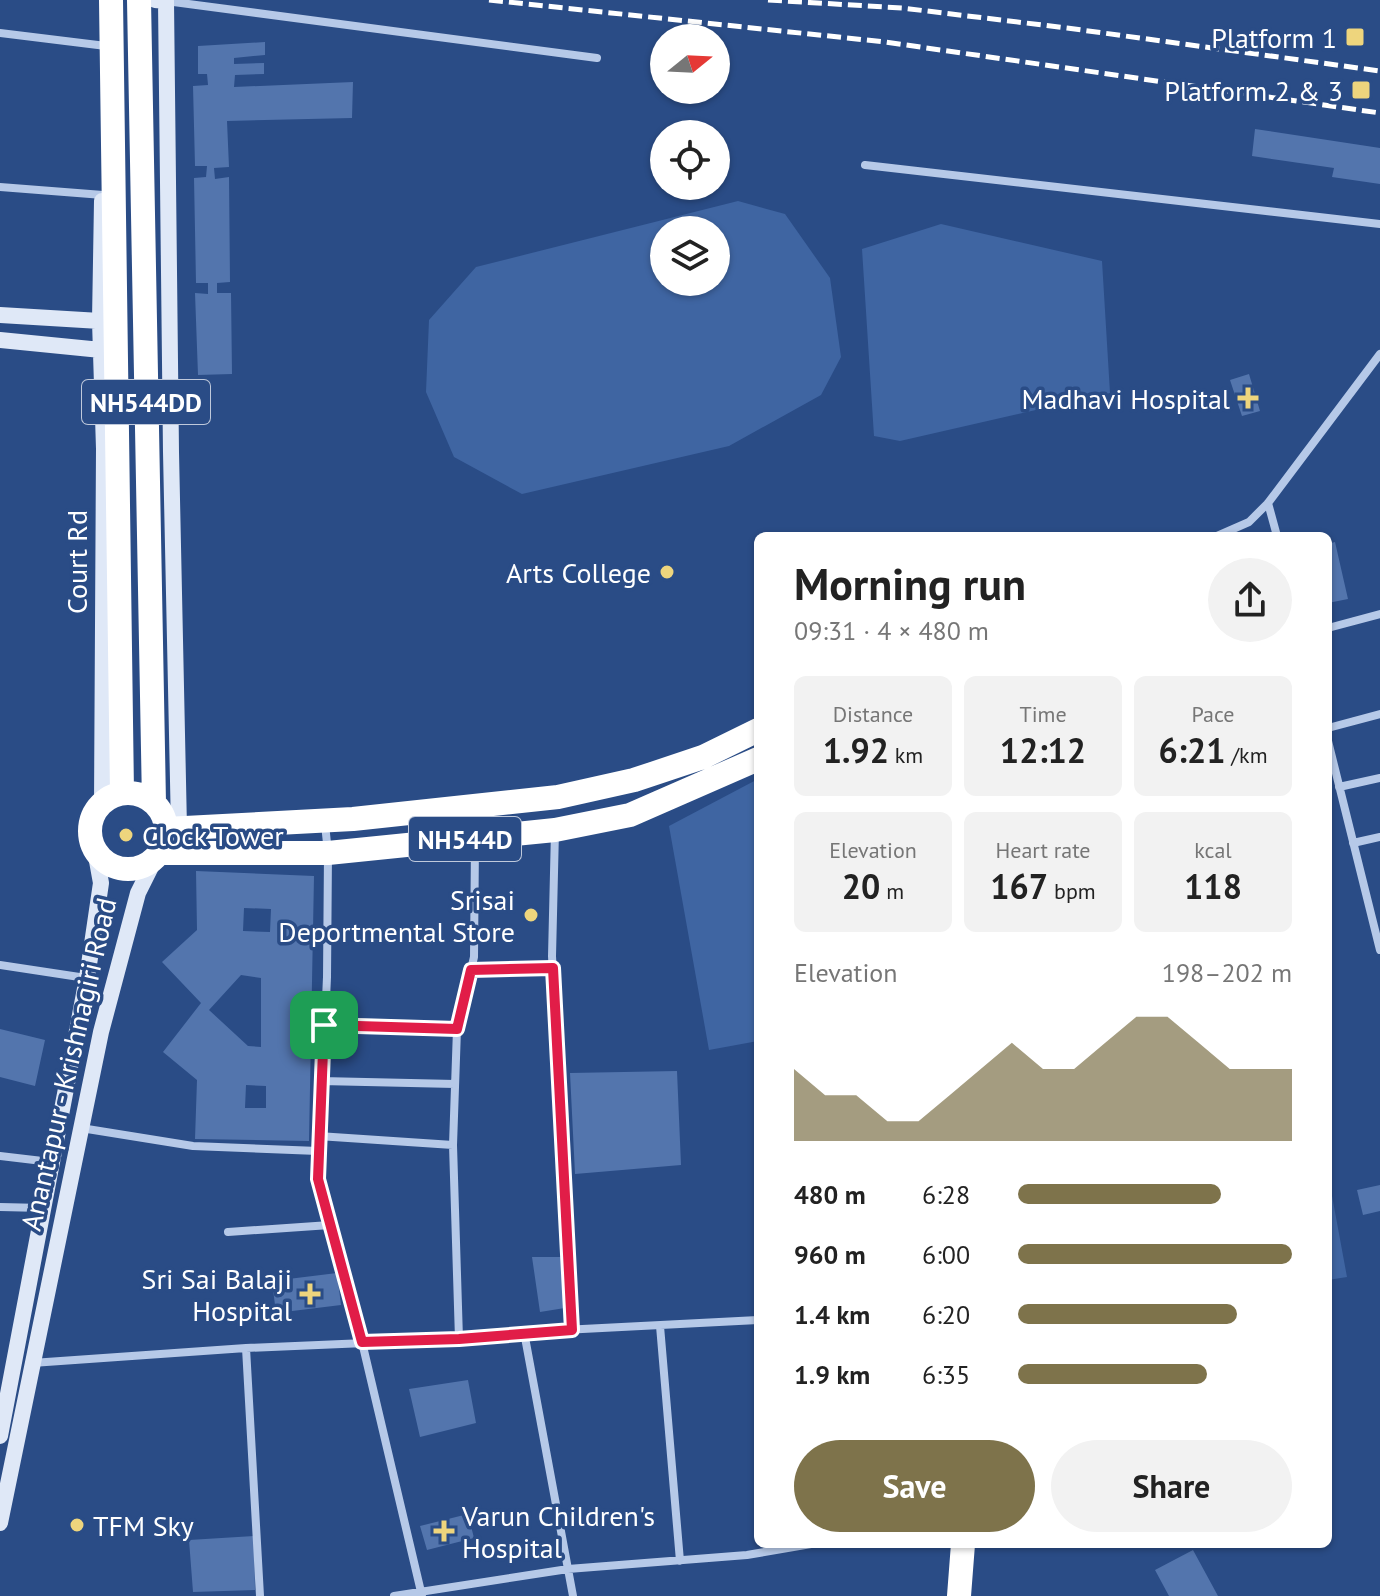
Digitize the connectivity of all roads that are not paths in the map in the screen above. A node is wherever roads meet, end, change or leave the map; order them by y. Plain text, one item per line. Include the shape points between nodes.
1 (110, 0) edge
2 (139, 0) edge
3 (161, 1) edge
4 (0, 33) edge
5 (106, 46) junction
6 (597, 58) dead end
7 (865, 165) dead end
8 (0, 187) edge
9 (103, 195) junction
10 (1380, 224) edge
11 (0, 315) edge
12 (100, 321) junction
13 (0, 340) edge
14 (101, 350) junction
15 (1380, 354) edge
16 (1268, 503) junction
17 (1226, 532) edge
18 (1276, 532) edge
19 (1380, 614) edge
20 (1332, 627) edge
21 (1380, 714) edge
22 (1332, 727) edge
23 (754, 732) edge
24 (1332, 758) edge
25 (754, 761) edge
26 (1380, 778) edge
27 (1339, 787) junction
28 (112, 798) junction
29 (154, 803) junction
30 (325, 819) junction
31 (173, 828) junction
32 (555, 830) junction
33 (1380, 837) edge
34 (476, 838) junction
35 (1353, 843) junction
36 (95, 850) junction
37 (328, 853) junction
38 (157, 855) junction
39 (1380, 902) edge
40 (1369, 905) junction
41 (1380, 950) edge
42 (0, 965) edge
43 (553, 968) junction
44 (471, 970) junction
45 (87, 978) junction
46 (324, 1025) junction
47 (457, 1029) junction
48 (321, 1081) junction
49 (455, 1084) junction
50 (81, 1128) junction
51 (318, 1136) junction
52 (453, 1145) junction
53 (318, 1151) junction
54 (0, 1156) edge
55 (51, 1162) junction
56 (0, 1207) edge
57 (43, 1208) junction
58 (330, 1225) junction
59 (228, 1232) dead end
60 (754, 1320) edge
61 (660, 1326) junction
62 (572, 1330) junction
63 (524, 1332) junction
64 (459, 1339) junction
65 (362, 1342) junction
66 (246, 1348) junction
67 (31, 1363) junction
68 (6, 1375) edge
69 (0, 1436) edge
70 (0, 1523) edge
71 (788, 1548) edge
72 (946, 1548) edge
73 (963, 1548) edge
74 (680, 1561) junction
75 (568, 1569) junction
76 (421, 1594) edge
77 (260, 1596) edge
78 (394, 1596) edge
79 (573, 1596) edge
80 (942, 1596) edge
81 (959, 1596) edge

1 - 5 street, Court Rd
1 - 28 highway, NH544DD
2 - 29 highway, NH544DD
3 - 6 street
3 - 31 street
4 - 5 street
5 - 9 street, Court Rd
7 - 10 street
8 - 9 street
9 - 12 street, Court Rd
11 - 12 street
12 - 14 street, Court Rd
13 - 14 street
14 - 28 street, Court Rd
15 - 16 street
16 - 17 street via 1249,522
16 - 18 street
19 - 20 street
21 - 22 street
23 - 30 highway, NH544D via 703,757 634,780 558,797
24 - 27 street
25 - 32 highway, NH544D via 630,815
26 - 27 street
27 - 35 street
28 - 29 highway via 145,797
28 - 36 highway, Anantapur - Krishnagiri Road via 91,825
29 - 31 highway
30 - 31 highway, NH544D
30 - 37 street
31 - 38 highway, Anantapur - Krishnagiri Road
32 - 34 highway, NH544D
32 - 43 street
33 - 35 street
34 - 37 highway, NH544D
34 - 44 street
35 - 40 street
36 - 38 highway, Anantapur - Krishnagiri Road / NH544D via 124,868 135,868
36 - 45 street, Anantapur - Krishnagiri Road via 101,883
37 - 38 highway, NH544D
37 - 46 street
38 - 50 street, Anantapur - Krishnagiri Road via 134,907
39 - 40 street
40 - 41 street
42 - 45 street
43 - 44 street
43 - 62 street
44 - 47 street
45 - 55 street, Anantapur - Krishnagiri Road
46 - 47 street
46 - 48 street
47 - 49 street
48 - 49 street
48 - 51 street
49 - 52 street
50 - 53 street via 193,1146
50 - 67 street, Anantapur - Krishnagiri Road
51 - 52 street
51 - 53 street
52 - 64 street
53 - 58 street via 318,1179
54 - 55 street
55 - 57 street, Anantapur - Krishnagiri Road
56 - 57 street
57 - 68 street, Anantapur - Krishnagiri Road
58 - 59 street
58 - 65 street
60 - 61 street
61 - 62 street
61 - 74 street
62 - 63 street
63 - 64 street
63 - 75 street
64 - 65 street
65 - 66 street
65 - 76 street
66 - 67 street
66 - 77 street
67 - 70 street, Anantapur - Krishnagiri Road
68 - 69 street, Anantapur - Krishnagiri Road
71 - 74 street
72 - 80 highway
73 - 81 highway
74 - 75 street
75 - 76 street
75 - 79 street
76 - 78 street

